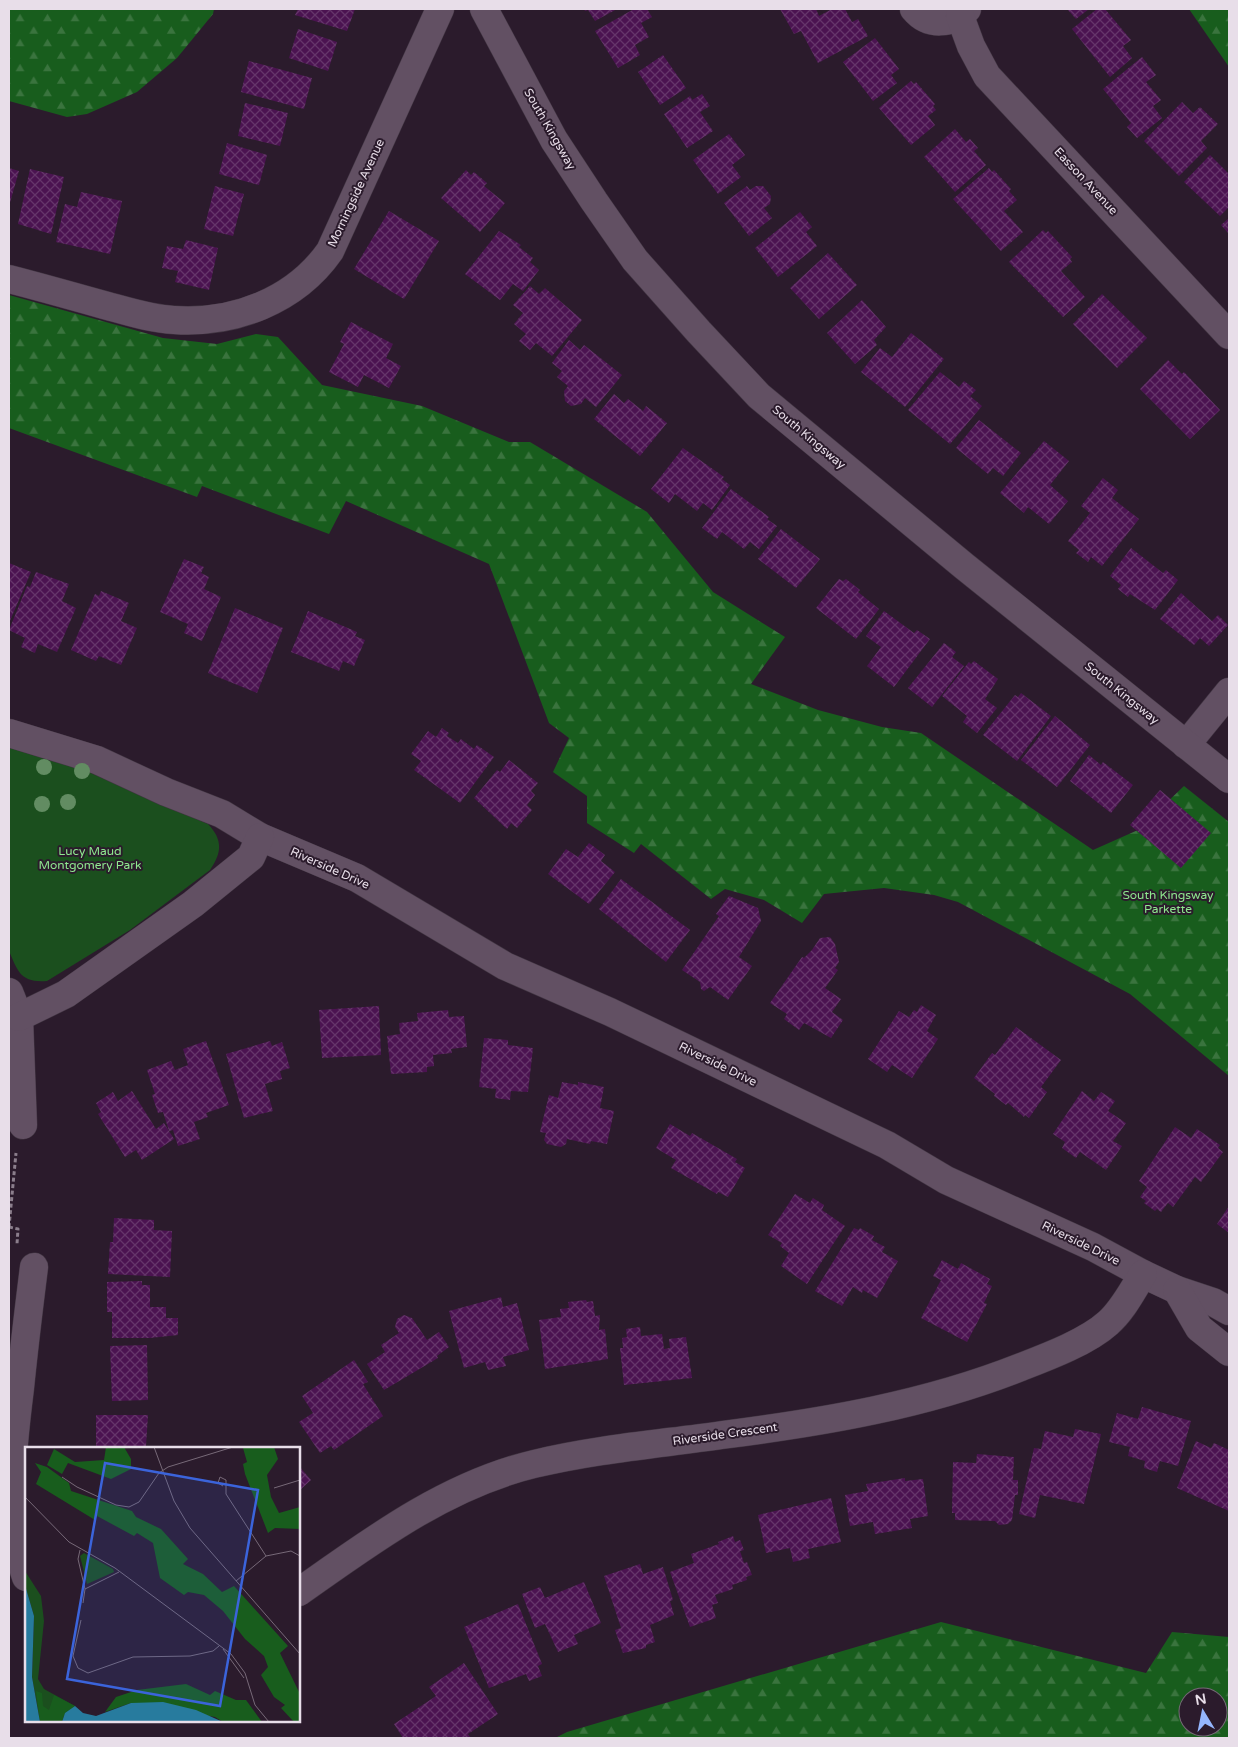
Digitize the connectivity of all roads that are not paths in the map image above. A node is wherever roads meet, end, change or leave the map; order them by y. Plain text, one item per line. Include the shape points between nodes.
1 (440, 9) edge
2 (484, 9) edge
3 (914, 9) edge
4 (964, 12) edge
5 (9, 279) edge
6 (1229, 335) edge
7 (1229, 692) edge
8 (9, 733) edge
9 (1186, 745) junction
10 (1229, 779) edge
11 (260, 838) junction
12 (9, 992) edge
13 (19, 1017) junction
14 (23, 1125) dead end
15 (34, 1267) dead end
16 (1143, 1274) junction
17 (1177, 1290) junction
18 (1229, 1311) edge
19 (1229, 1352) edge
20 (25, 1574) edge
21 (300, 1591) edge

1 - 5 street, Morningside Avenue via 330,251 311,274 279,298 247,312 209,319 174,320
2 - 9 street, South Kingsway via 554,140 635,260 758,396
3 - 4 street, Easson Avenue via 932,21 946,21
4 - 6 street, Easson Avenue via 972,46 988,76
7 - 9 street
8 - 11 street, Riverside Drive via 97,760 222,814
9 - 10 street, South Kingsway
11 - 13 street via 251,857 193,904 66,994
11 - 16 street, Riverside Drive via 357,878 505,966 610,1012 878,1141 946,1180 1093,1247
12 - 13 street
13 - 14 street
15 - 20 street via 12,1455 12,1513 18,1554
16 - 17 street, Riverside Drive
16 - 21 street, Riverside Crescent via 1119,1312 1105,1325 1038,1360 996,1377 933,1397 838,1419 616,1448 533,1464 491,1477 402,1521
17 - 18 street, Riverside Drive
17 - 19 street via 1199,1328

